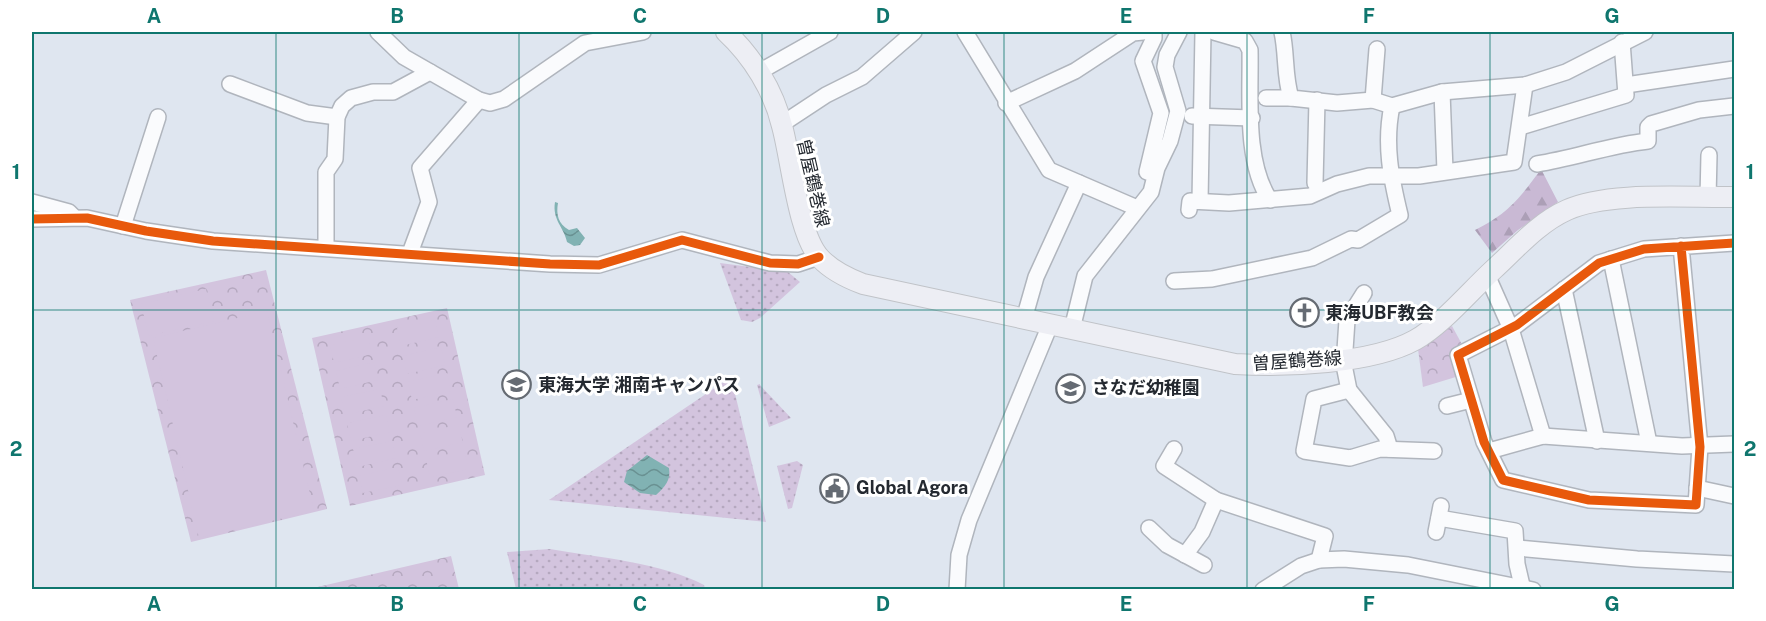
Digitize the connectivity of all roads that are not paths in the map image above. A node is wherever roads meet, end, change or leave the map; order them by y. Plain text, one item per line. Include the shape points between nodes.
1 (378, 32) edge
2 (643, 32) edge
3 (726, 32) edge
4 (830, 32) edge
5 (965, 32) edge
6 (1143, 32) edge
7 (1154, 32) edge
8 (1179, 32) edge
9 (1203, 32) edge
10 (1214, 32) edge
11 (1282, 32) edge
12 (1645, 32) edge
13 (907, 34) edge
14 (1622, 42) junction
15 (1377, 50) dead end
16 (1734, 69) edge
17 (430, 72) junction
18 (759, 72) junction
19 (230, 84) dead end
20 (1626, 85) junction
21 (1525, 86) junction
22 (1442, 92) junction
23 (1266, 98) dead end
24 (1291, 98) junction
25 (479, 100) junction
26 (1317, 100) junction
27 (1373, 100) junction
28 (1006, 103) junction
29 (1392, 106) junction
30 (1734, 106) edge
31 (1197, 116) junction
32 (158, 117) dead end
33 (337, 117) junction
34 (1252, 118) junction
35 (782, 124) junction
36 (1520, 127) junction
37 (1709, 155) dead end
38 (1537, 164) dead end
39 (1445, 171) junction
40 (1390, 175) junction
41 (1079, 183) junction
42 (1315, 183) dead end
43 (1734, 197) edge
44 (1708, 198) junction
45 (1270, 200) junction
46 (1144, 201) junction
47 (32, 202) edge
48 (74, 217) junction
49 (32, 219) edge
50 (123, 226) junction
51 (1734, 243) edge
52 (1682, 246) junction
53 (326, 247) junction
54 (410, 253) junction
55 (819, 257) junction
56 (1611, 260) junction
57 (1487, 275) junction
58 (1174, 281) dead end
59 (1564, 289) junction
60 (1364, 293) dead end
61 (1024, 319) junction
62 (1050, 325) junction
63 (1072, 329) junction
64 (1511, 329) junction
65 (1345, 358) junction
66 (1349, 390) junction
67 (1471, 400) junction
68 (1447, 406) dead end
69 (1543, 436) junction
70 (1597, 441) junction
71 (1649, 443) junction
72 (1734, 444) edge
73 (1700, 447) junction
74 (1174, 449) dead end
75 (1390, 449) junction
76 (1434, 451) dead end
77 (1489, 451) junction
78 (1697, 488) junction
79 (1734, 496) edge
80 (1216, 500) junction
81 (1439, 519) dead end
82 (1149, 528) dead end
83 (1517, 548) junction
84 (1185, 555) junction
85 (1319, 560) junction
86 (1734, 564) edge
87 (1204, 565) dead end
88 (1527, 589) edge
89 (957, 590) edge
90 (1263, 590) edge

1 - 17 street via 404,57
2 - 25 street via 585,43 504,99 490,103
3 - 18 main road, 曽屋鶴巻線
4 - 18 street
5 - 28 street
6 - 28 street via 1133,33 1074,71
7 - 46 street via 1143,61 1161,113
8 - 46 street via 1165,67 1178,116
9 - 31 street
10 - 34 street via 1245,41 1250,50
11 - 24 street via 1285,78
12 - 14 street
13 - 35 street via 862,77
14 - 20 street
14 - 21 street via 1566,72
15 - 27 street
16 - 20 street
17 - 25 street
17 - 33 street via 393,92 351,98
18 - 35 main road, 曽屋鶴巻線
19 - 33 street via 307,113
20 - 36 street via 1626,95
21 - 22 street
21 - 36 street
22 - 29 street
22 - 39 street
23 - 24 street
24 - 26 street
25 - 54 street via 420,168 429,202
26 - 27 street via 1337,104
26 - 42 street
27 - 29 street
28 - 41 street via 1049,170
29 - 40 street via 1388,126
30 - 38 street via 1699,110 1651,124 1648,141 1613,145 1570,159
31 - 34 street
31 - 45 street via 1195,206
32 - 50 street
33 - 53 street via 335,159 326,172
34 - 45 street via 1253,155 1262,188
35 - 55 main road, 曽屋鶴巻線 via 808,237
36 - 39 street via 1514,162
37 - 44 street
39 - 40 street via 1419,176
40 - 45 street via 1337,184 1310,196
40 - 58 street via 1400,215 1358,240 1312,258 1212,279
41 - 46 street
41 - 61 street via 1036,277
43 - 44 main road, 曽屋鶴巻線
44 - 57 main road, 曽屋鶴巻線 via 1609,199 1568,209 1541,226
46 - 63 street via 1084,276
47 - 48 street via 69,212
48 - 49 street
48 - 50 street
50 - 53 street via 213,241
51 - 52 street
52 - 56 street via 1644,249
52 - 73 street
53 - 54 street
54 - 55 street via 599,265 682,240 771,263 798,264
55 - 61 main road, 曽屋鶴巻線 via 840,274 863,284
56 - 59 street via 1599,263
56 - 71 street
57 - 64 street
57 - 65 main road, 曽屋鶴巻線 via 1416,339 1387,351
59 - 64 street
59 - 70 street
60 - 65 street via 1347,320
61 - 62 main road, 曽屋鶴巻線
62 - 63 main road, 曽屋鶴巻線
62 - 89 street via 969,520 959,555
63 - 65 main road, 曽屋鶴巻線 via 1235,364 1273,366
64 - 67 street via 1458,355
64 - 69 street
65 - 66 street
66 - 75 street via 1386,436
66 - 75 street via 1314,399 1304,451 1350,458
67 - 68 street
67 - 77 street
69 - 70 street
69 - 77 street
70 - 71 street
71 - 73 street
72 - 73 street
73 - 78 street
74 - 80 street via 1164,466
75 - 76 street
77 - 78 street via 1503,480 1589,500 1696,506
78 - 79 street
80 - 84 street via 1202,532
80 - 85 street via 1325,536
81 - 83 street via 1515,531
82 - 84 street
83 - 86 street via 1637,560
83 - 88 street via 1517,564
84 - 87 street
85 - 88 street via 1408,565
85 - 90 street via 1301,566

